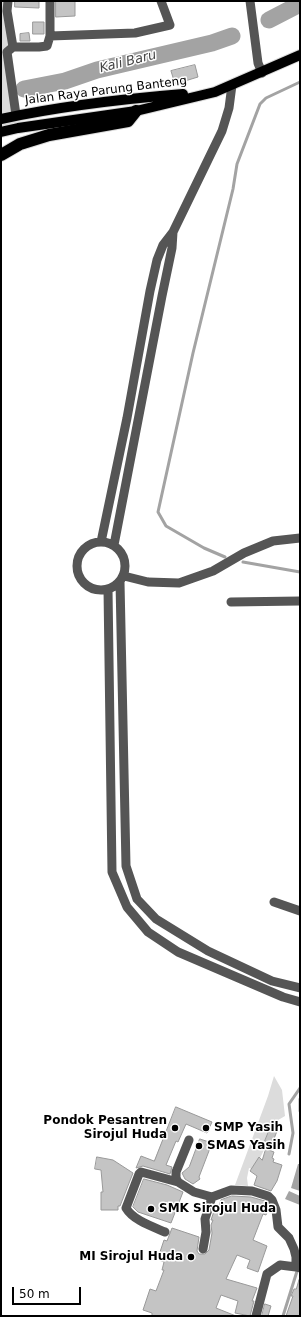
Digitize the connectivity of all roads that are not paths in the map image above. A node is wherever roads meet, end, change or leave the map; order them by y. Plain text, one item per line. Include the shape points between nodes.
1 (8, 1) edge
2 (50, 1) edge
3 (161, 1) edge
4 (250, 1) edge
5 (50, 36) junction
6 (10, 49) junction
7 (300, 55) edge
8 (260, 68) junction
9 (232, 85) junction
10 (215, 92) junction
11 (133, 98) junction
12 (15, 110) junction
13 (136, 110) junction
14 (1, 119) edge
15 (1, 132) edge
16 (1, 155) edge
17 (173, 232) junction
18 (300, 538) edge
19 (101, 542) junction
20 (114, 546) junction
21 (122, 579) junction
22 (108, 589) junction
23 (300, 601) edge
24 (232, 602) dead end
25 (111, 825) junction
26 (124, 825) junction
27 (274, 902) dead end
28 (300, 911) edge
29 (300, 988) edge
30 (300, 1002) edge
31 (188, 1140) dead end
32 (178, 1182) junction
33 (212, 1197) junction
34 (165, 1232) dead end
35 (203, 1249) dead end
36 (298, 1267) edge
37 (256, 1316) edge

1 - 6 street
2 - 5 street
3 - 5 street via 170,25 135,33
4 - 8 street
5 - 6 street via 47,46
6 - 12 street
7 - 8 main road, Jalan Raya Parung Banteng
8 - 9 main road, Jalan Raya Parung Banteng
9 - 10 main road, Jalan Raya Parung Banteng
9 - 17 street via 222,131
10 - 11 main road, Jalan Raya Parung Banteng
10 - 13 main road, Jalan Raya Parung Banteng
11 - 12 main road, Jalan Raya Parung Banteng
11 - 13 main road
12 - 14 main road, Jalan Raya Parung Banteng
13 - 15 main road, Jalan Raya Parung Banteng
13 - 16 highway via 128,121 49,135 20,144
17 - 19 street via 163,245 155,266
17 - 20 street
18 - 21 street via 273,541 244,553 213,571 179,582
19 - 20 street
19 - 22 street via 82,550 77,570 88,587
20 - 21 street via 125,562
21 - 22 street
21 - 26 street
22 - 25 street
23 - 24 street
25 - 26 street
25 - 30 street via 112,872 127,907 148,932 178,952
26 - 29 street via 126,866 137,899 156,919 208,951 272,981
27 - 28 street
31 - 32 street via 176,1172
32 - 33 street via 194,1192
32 - 34 street via 141,1172 128,1200 126,1208 130,1214
33 - 35 street via 205,1219
33 - 36 street via 231,1190 246,1190 268,1196 276,1210 278,1227 291,1243
36 - 37 street via 280,1265 267,1274

